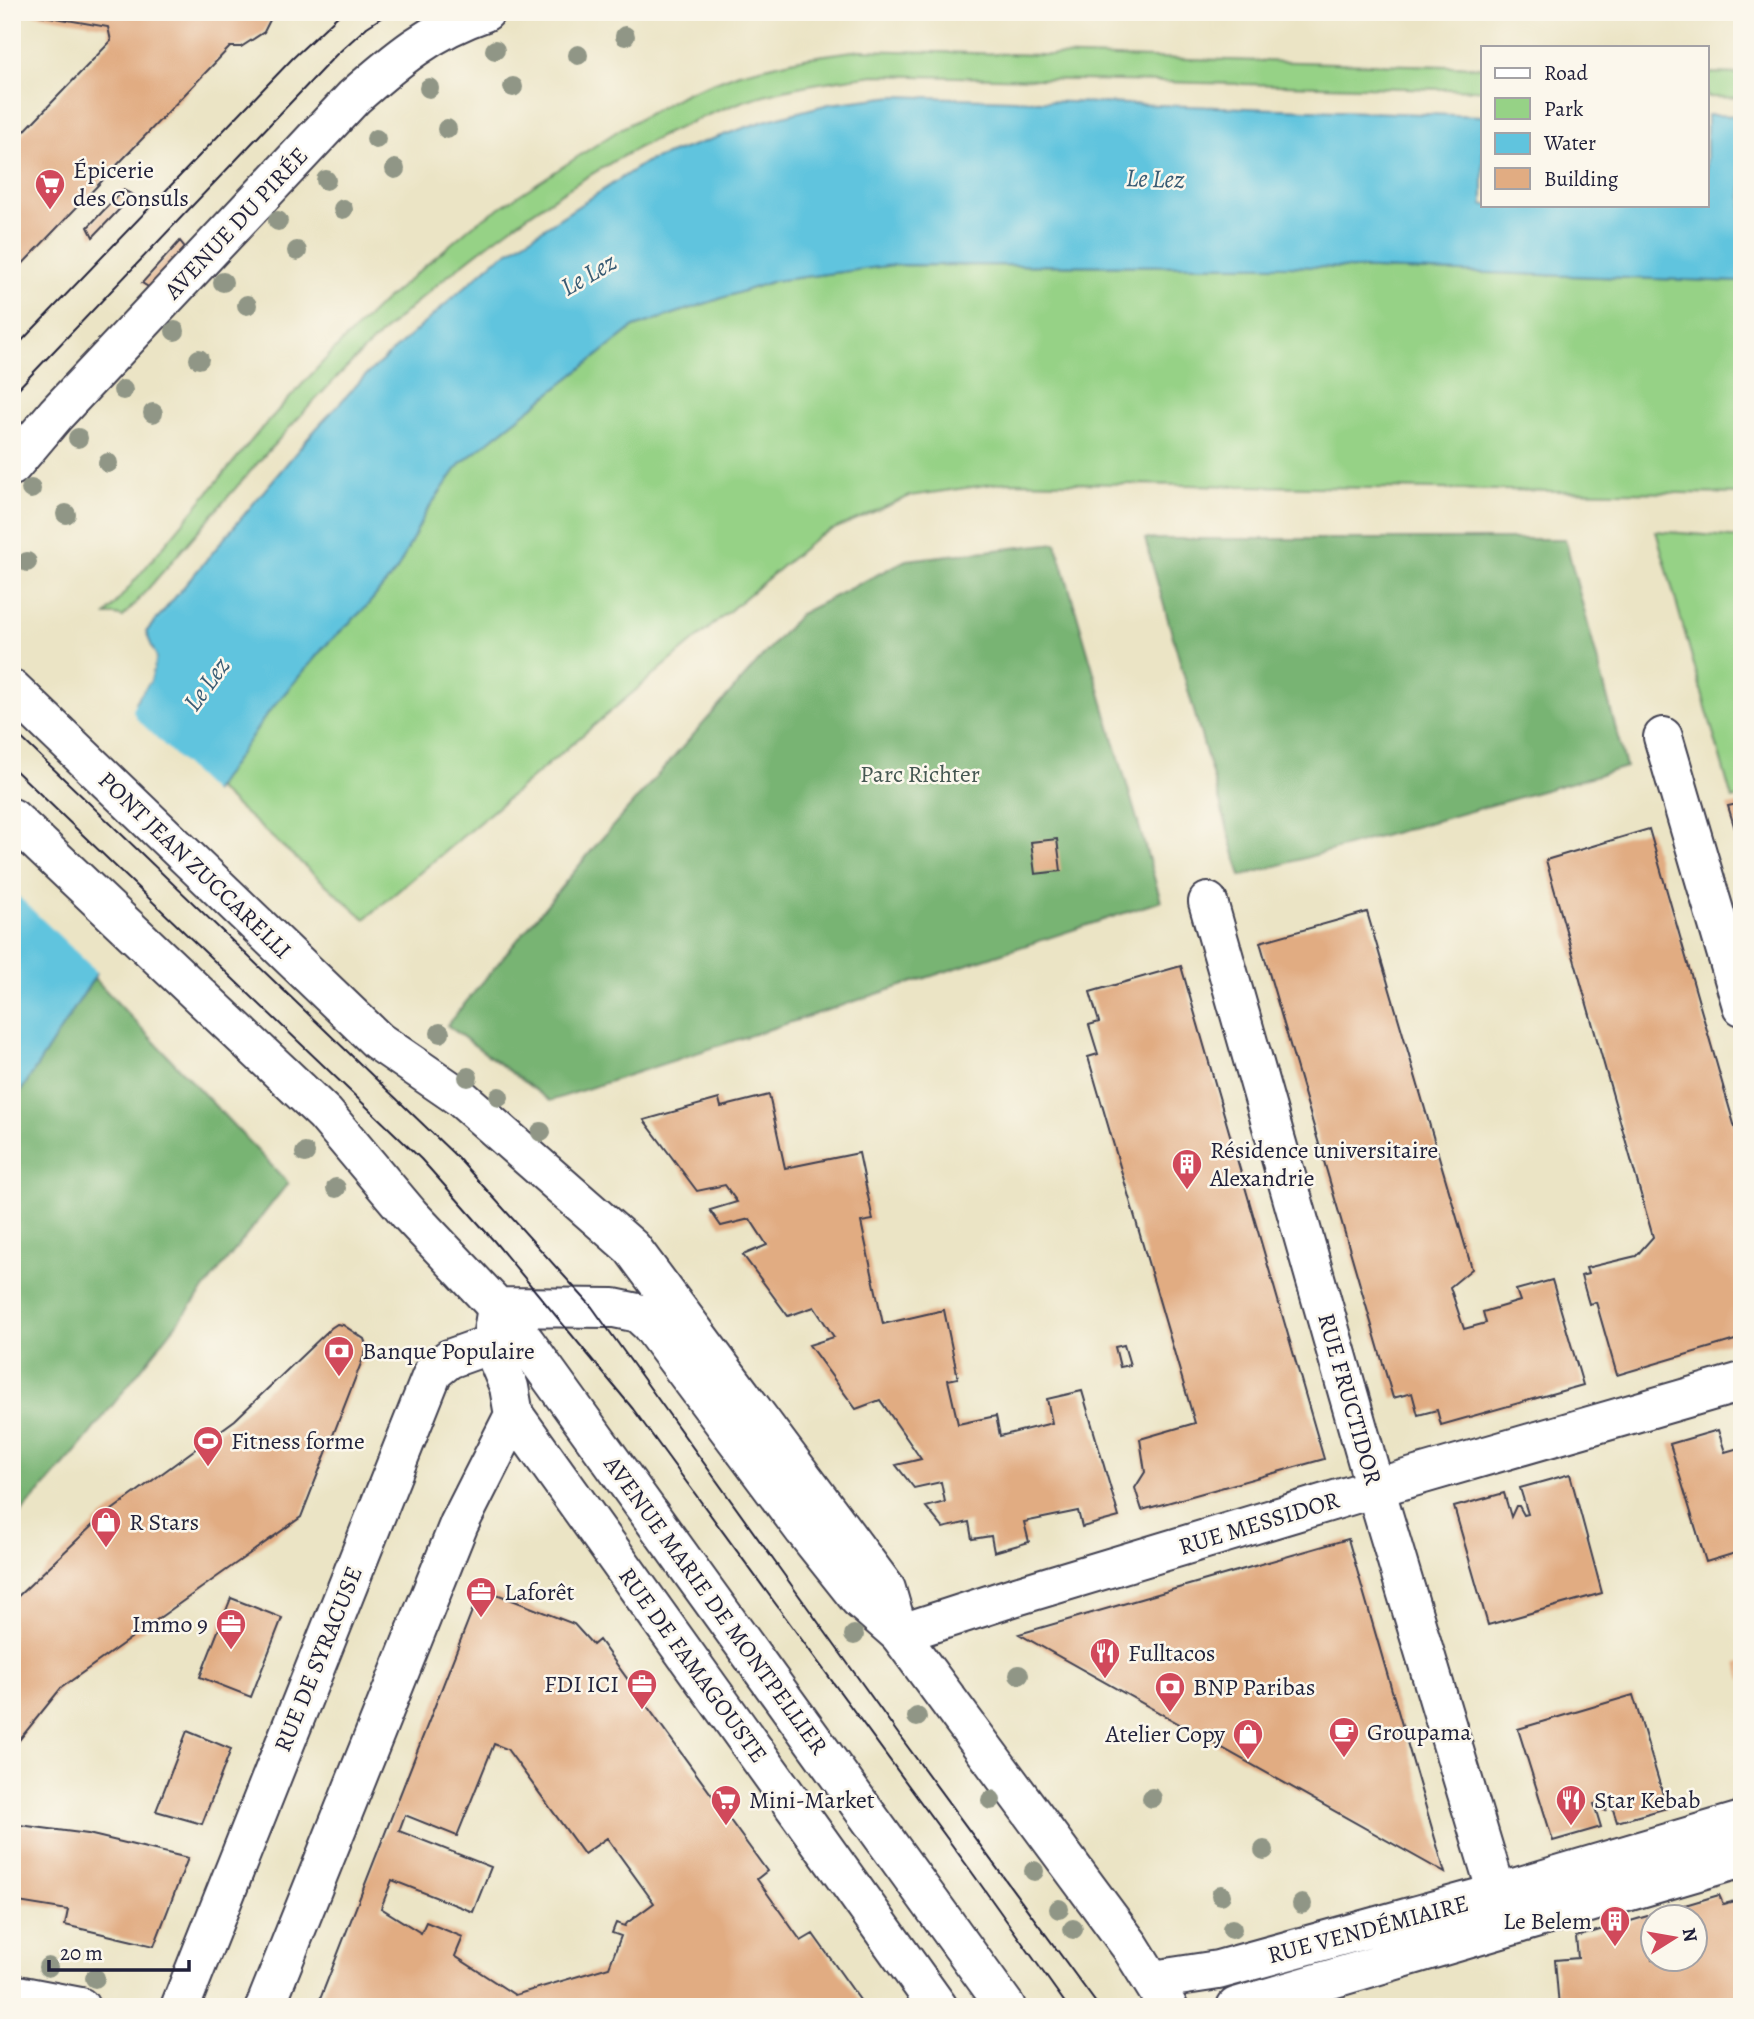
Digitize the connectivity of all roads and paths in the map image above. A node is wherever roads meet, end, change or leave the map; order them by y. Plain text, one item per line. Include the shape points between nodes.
1 (485, 12) edge
2 (12, 466) edge
3 (12, 689) edge
4 (1663, 737) dead end
5 (12, 818) edge
6 (1208, 902) dead end
7 (1742, 1006) edge
8 (497, 1307) junction
9 (491, 1344) junction
10 (1742, 1382) edge
11 (514, 1415) junction
12 (1375, 1488) junction
13 (899, 1634) junction
14 (1742, 1821) edge
15 (1742, 1858) edge
16 (1497, 1893) junction
17 (1161, 1993) edge
18 (12, 1994) edge
19 (80, 2007) edge
20 (180, 2007) edge
21 (265, 2007) edge
22 (938, 2007) edge
23 (1006, 2007) edge
24 (1236, 2007) edge

1 - 2 street, AVENUE DU PIRÉE via 425,39 354,97
3 - 13 street, PONT JEAN ZUCCARELLI via 378,1041 461,1098 632,1248 886,1589
4 - 7 street
5 - 8 street, AVENUE MARIE DE MONTPELLIER via 325,1114 410,1215
6 - 12 street, RUE FRUCTIDOR
8 - 9 street
8 - 13 street via 614,1308 638,1313 859,1599
8 - 23 street, AVENUE MARIE DE MONTPELLIER
9 - 11 street, RUE DE FAMAGOUSTE via 509,1387
9 - 20 street, RUE DE SYRACUSE via 449,1359 433,1372
10 - 12 street, RUE MESSIDOR
11 - 21 street via 459,1524
11 - 22 street, RUE DE FAMAGOUSTE
12 - 13 street, RUE MESSIDOR
12 - 16 street, RUE FRUCTIDOR
13 - 17 street
14 - 16 street, RUE VENDÉMIAIRE
15 - 24 street, RUE VENDÉMIAIRE
16 - 17 street, RUE VENDÉMIAIRE via 1218,1970
18 - 19 street

